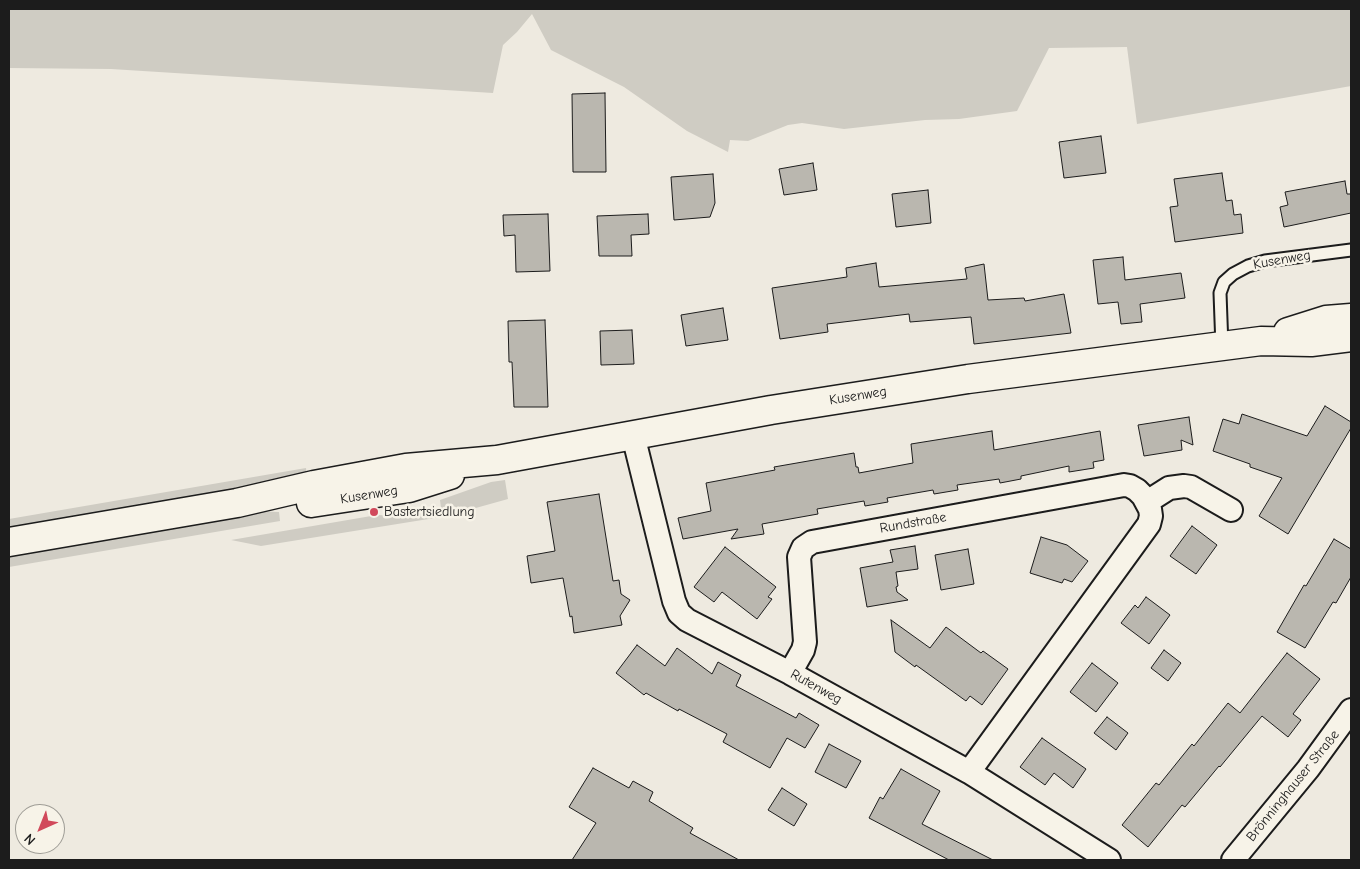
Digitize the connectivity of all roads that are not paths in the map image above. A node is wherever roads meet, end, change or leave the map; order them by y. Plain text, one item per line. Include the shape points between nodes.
1 (1351, 250) edge
2 (1351, 318) edge
3 (1351, 338) edge
4 (1261, 341) junction
5 (1222, 347) junction
6 (633, 435) junction
7 (1147, 502) junction
8 (1231, 510) dead end
9 (9, 542) edge
10 (790, 673) junction
11 (1351, 710) edge
12 (969, 772) junction
13 (1109, 860) edge
14 (1233, 860) edge

1 - 5 lane, Kusenweg via 1265,260 1233,274 1224,282 1220,293
2 - 4 street, Kusenweg via 1326,320
3 - 4 street, Kusenweg via 1311,342
4 - 5 street, Kusenweg
5 - 6 street, Kusenweg via 968,379
6 - 9 street, Kusenweg via 497,460 406,468 237,503
6 - 10 street, Rutenweg via 679,613
7 - 8 street via 1169,488 1184,486
7 - 10 street, Rundstraße via 1137,490 1124,485 812,542 803,548 799,557 805,642
7 - 12 street via 1151,516 1149,524
10 - 12 street, Rutenweg
11 - 14 street, Brönninghauser Straße via 1308,769
12 - 13 street, Rutenweg

